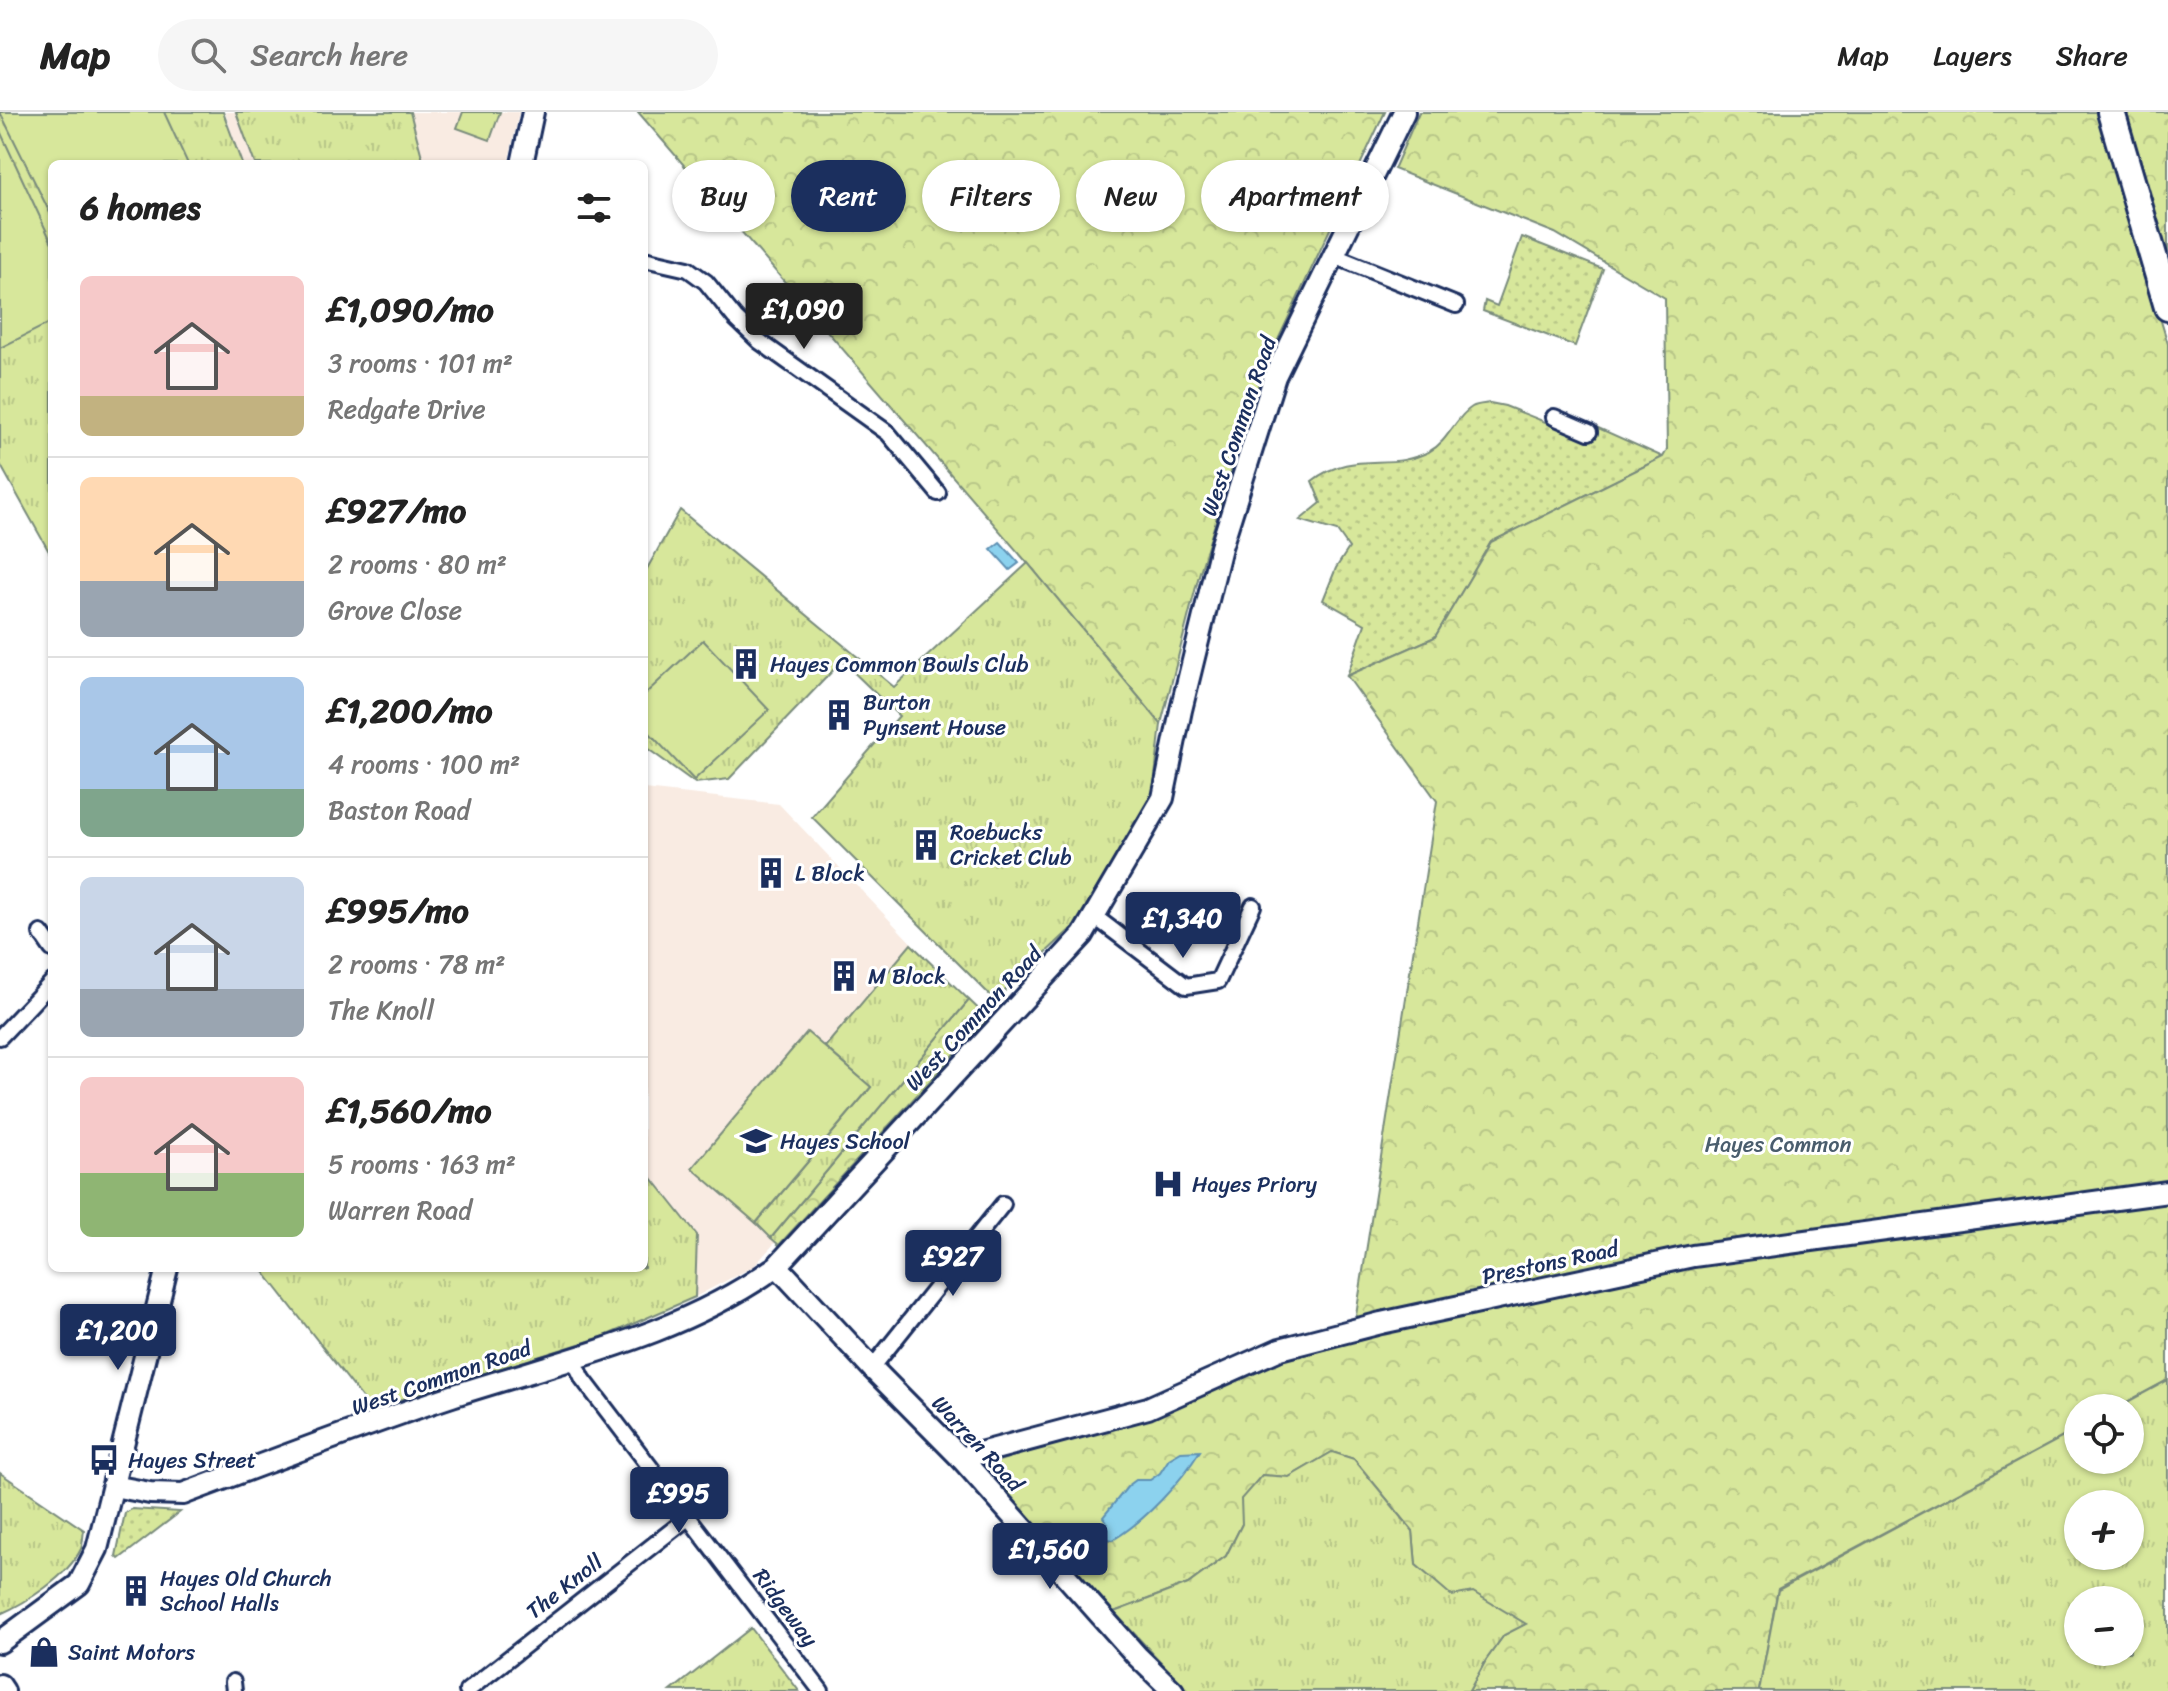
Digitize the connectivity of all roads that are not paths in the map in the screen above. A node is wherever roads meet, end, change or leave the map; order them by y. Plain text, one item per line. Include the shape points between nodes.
1 (533, 112) edge
2 (1404, 112) edge
3 (2111, 112) edge
4 (523, 160) edge
5 (1332, 255) junction
6 (648, 260) edge
7 (1456, 305) dead end
8 (2168, 307) edge
9 (1554, 417) dead end
10 (1589, 432) dead end
11 (938, 493) dead end
12 (1253, 906) dead end
13 (1094, 916) junction
14 (41, 933) dead end
15 (48, 943) edge
16 (48, 986) edge
17 (0, 1037) edge
18 (2168, 1192) edge
19 (1003, 1204) dead end
20 (777, 1266) junction
21 (166, 1272) edge
22 (573, 1358) junction
23 (872, 1368) junction
24 (961, 1458) junction
25 (113, 1486) junction
26 (689, 1517) junction
27 (0, 1642) edge
28 (0, 1685) edge
29 (4, 1691) edge
30 (467, 1691) edge
31 (821, 1691) edge
32 (1173, 1691) edge

1 - 4 street
2 - 5 street, West Common Road
3 - 8 highway
5 - 7 street
5 - 13 street, West Common Road via 1275,376 1226,533 1163,798
6 - 11 street via 697,275 759,341 888,433
9 - 10 street
12 - 13 street via 1218,981 1186,986
13 - 20 street, West Common Road via 1083,935
14 - 15 street
16 - 17 street
18 - 24 street, Prestons Road via 1693,1256 1412,1316 1280,1349 1148,1408
19 - 23 street
20 - 22 street, West Common Road via 748,1287 660,1330
20 - 23 street, Warren Road
21 - 25 street
22 - 25 street, West Common Road via 183,1494
22 - 26 street, Ridgeway via 583,1379
23 - 24 street, Warren Road
24 - 32 street, Warren Road
25 - 27 street via 97,1549 79,1584
26 - 30 street, The Knoll
26 - 31 street, Ridgeway
28 - 29 street

